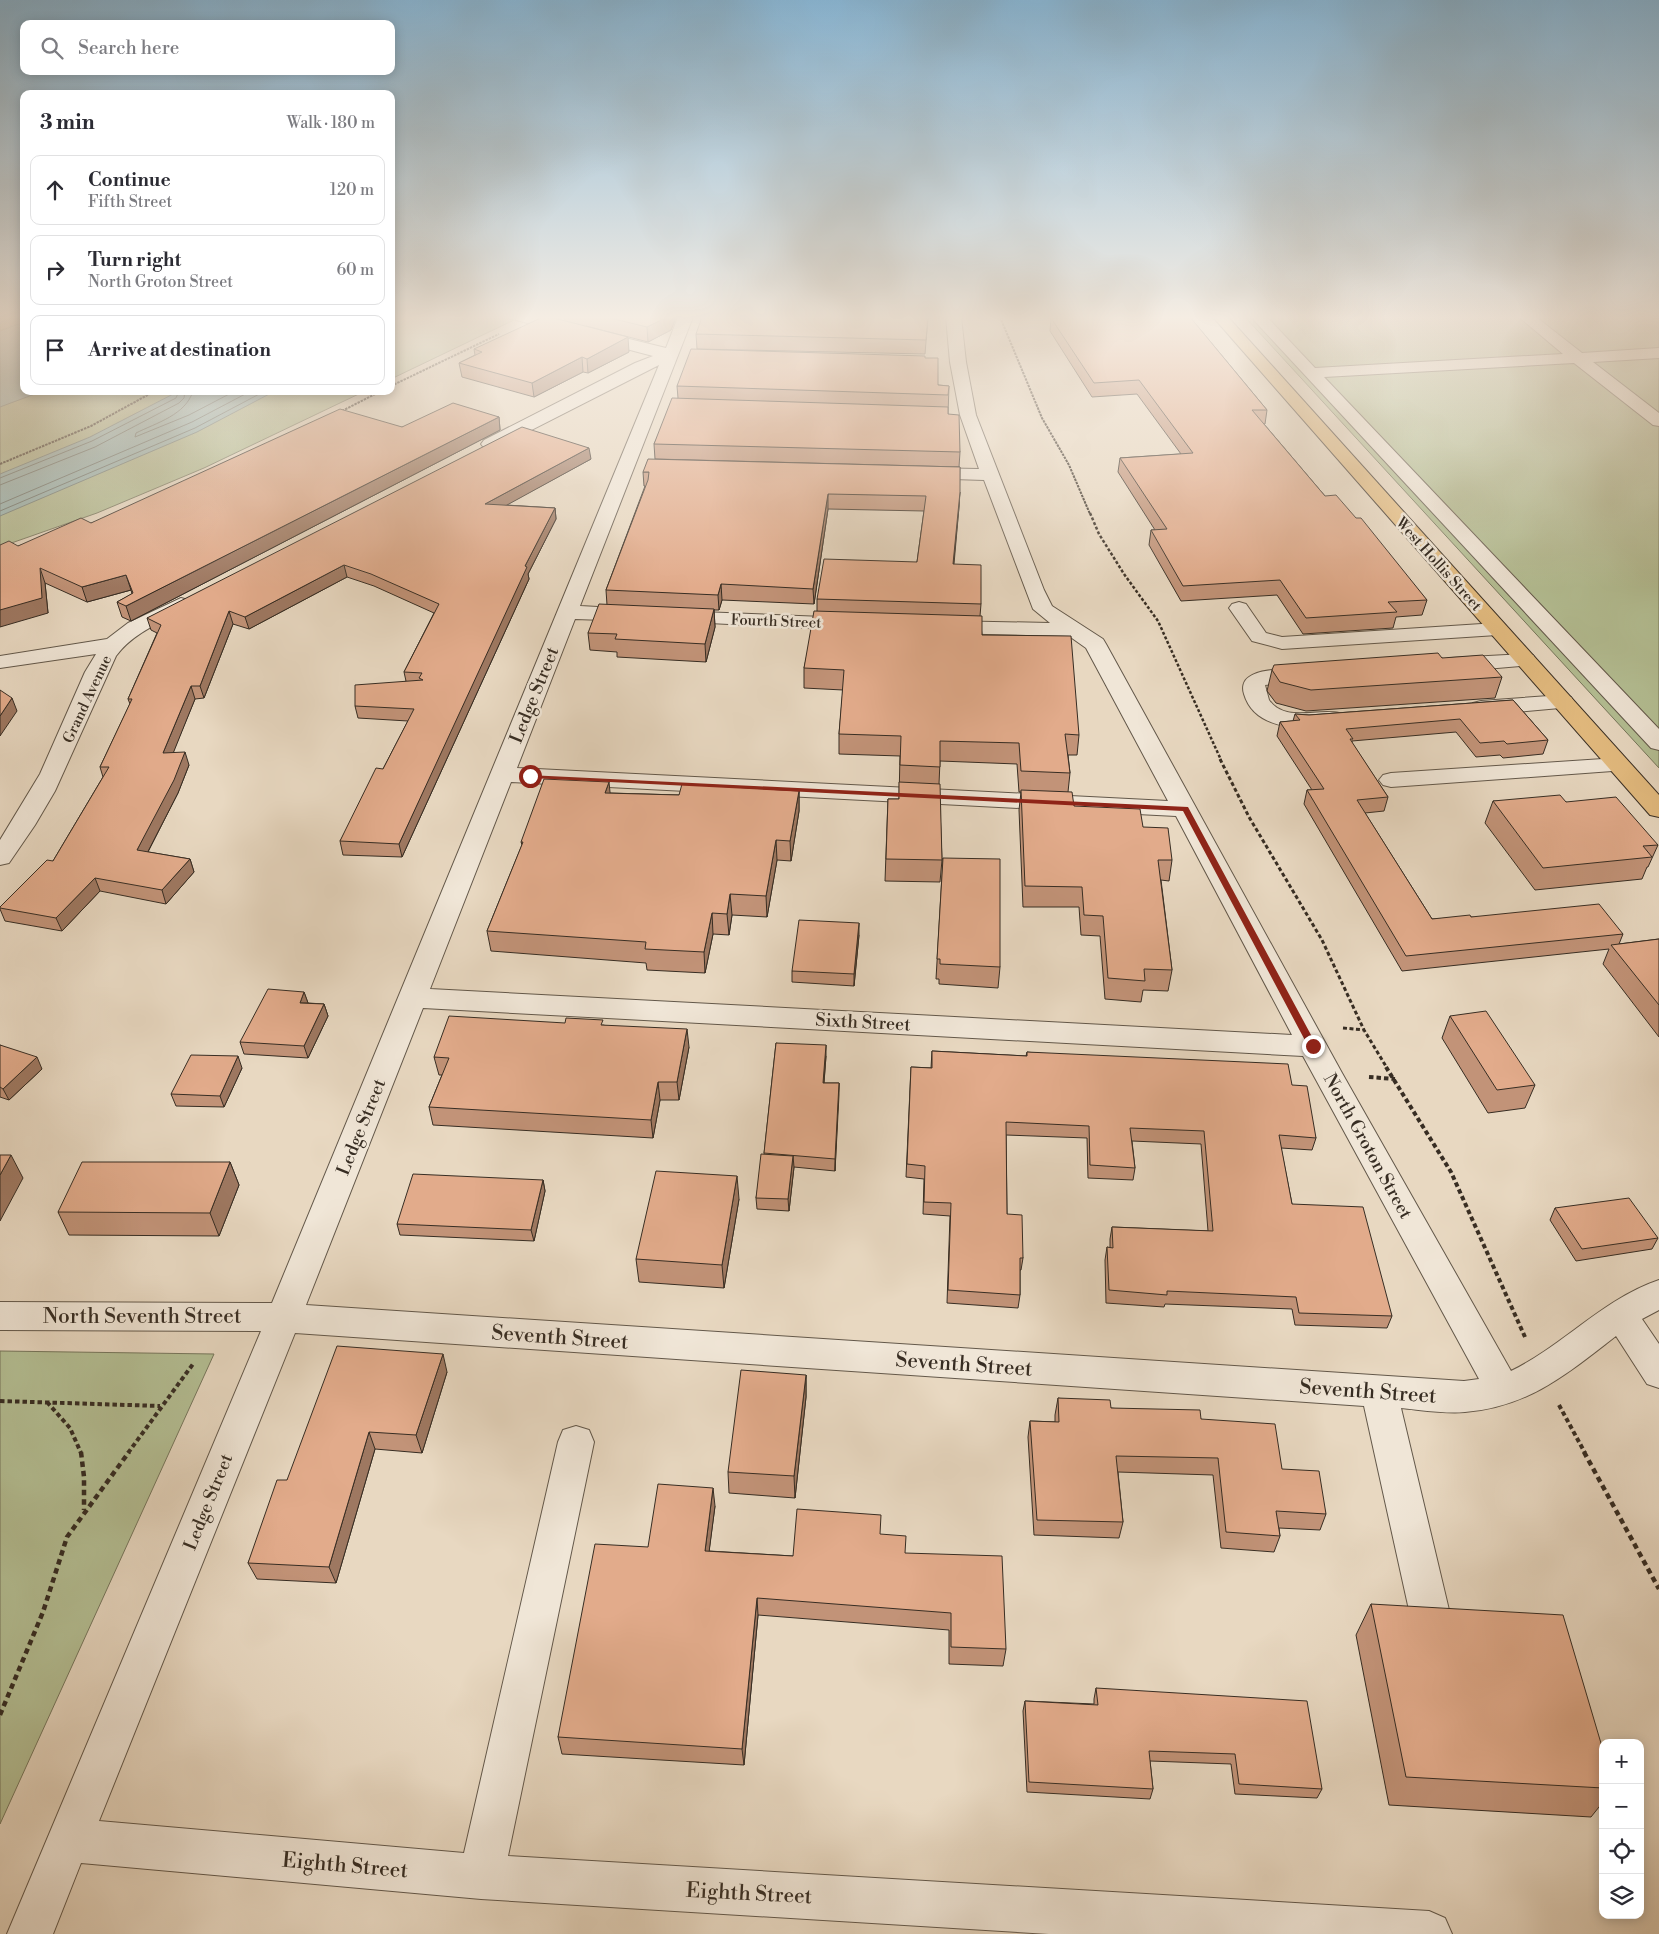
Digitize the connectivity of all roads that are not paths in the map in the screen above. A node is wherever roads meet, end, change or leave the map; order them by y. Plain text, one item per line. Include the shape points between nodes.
1 (561, 407) edge
2 (660, 407) edge
3 (957, 407) edge
4 (1300, 407) edge
5 (1342, 407) edge
6 (1642, 407) edge
7 (1659, 421) edge
8 (473, 453) edge
9 (905, 472) edge
10 (992, 475) junction
11 (200, 594) edge
12 (1239, 608) dead end
13 (568, 612) junction
14 (872, 625) edge
15 (920, 626) edge
16 (1498, 629) junction
17 (1074, 630) junction
18 (113, 645) junction
19 (1525, 660) junction
20 (0, 662) edge
21 (1433, 666) edge
22 (1330, 673) edge
23 (1563, 702) junction
24 (1456, 710) edge
25 (1356, 717) edge
26 (1659, 743) edge
27 (1618, 765) junction
28 (503, 774) junction
29 (1392, 780) dead end
30 (1185, 809) junction
31 (1659, 810) edge
32 (0, 856) edge
33 (413, 998) junction
34 (1313, 1046) junction
35 (1659, 1294) edge
36 (1620, 1314) junction
37 (0, 1316) edge
38 (284, 1318) junction
39 (1659, 1373) edge
40 (1504, 1391) junction
41 (1379, 1392) junction
42 (576, 1442) dead end
43 (1429, 1610) edge
44 (68, 1840) junction
45 (481, 1876) junction
46 (30, 1934) edge
47 (1429, 1934) edge

1 - 8 street
2 - 13 street, Ledge Street via 637,465
3 - 10 street, North Groton Street
4 - 16 main road, West Hollis Street
5 - 26 street
6 - 7 street
9 - 10 street
10 - 17 street, North Groton Street via 1043,608
11 - 18 street, Grand Avenue via 133,630
12 - 16 street via 1260,637 1282,643
13 - 14 street, Fourth Street
13 - 28 street, Ledge Street
15 - 17 street
16 - 19 main road, West Hollis Street
17 - 30 street, North Groton Street via 1095,644
18 - 20 street
18 - 32 street, Grand Avenue via 100,666 54,771 34,808
19 - 21 street
19 - 23 main road, West Hollis Street
22 - 25 street via 1264,678 1255,682 1253,689 1260,705 1285,719
23 - 24 street
23 - 27 main road, West Hollis Street
27 - 29 street
27 - 31 main road, West Hollis Street
28 - 30 street
28 - 33 street, Ledge Street
30 - 34 street, North Groton Street
33 - 34 street, Sixth Street
33 - 38 street, Ledge Street
34 - 40 street, North Groton Street
35 - 36 street, Seventh Street
36 - 39 street
36 - 40 street, Seventh Street via 1541,1373
37 - 38 street, North Seventh Street
38 - 41 street, Seventh Street
38 - 44 street, Ledge Street
40 - 41 street, Seventh Street via 1464,1397
41 - 43 street
42 - 45 street
44 - 45 street, Eighth Street
44 - 46 street, Ledge Street
45 - 47 street, Eighth Street

